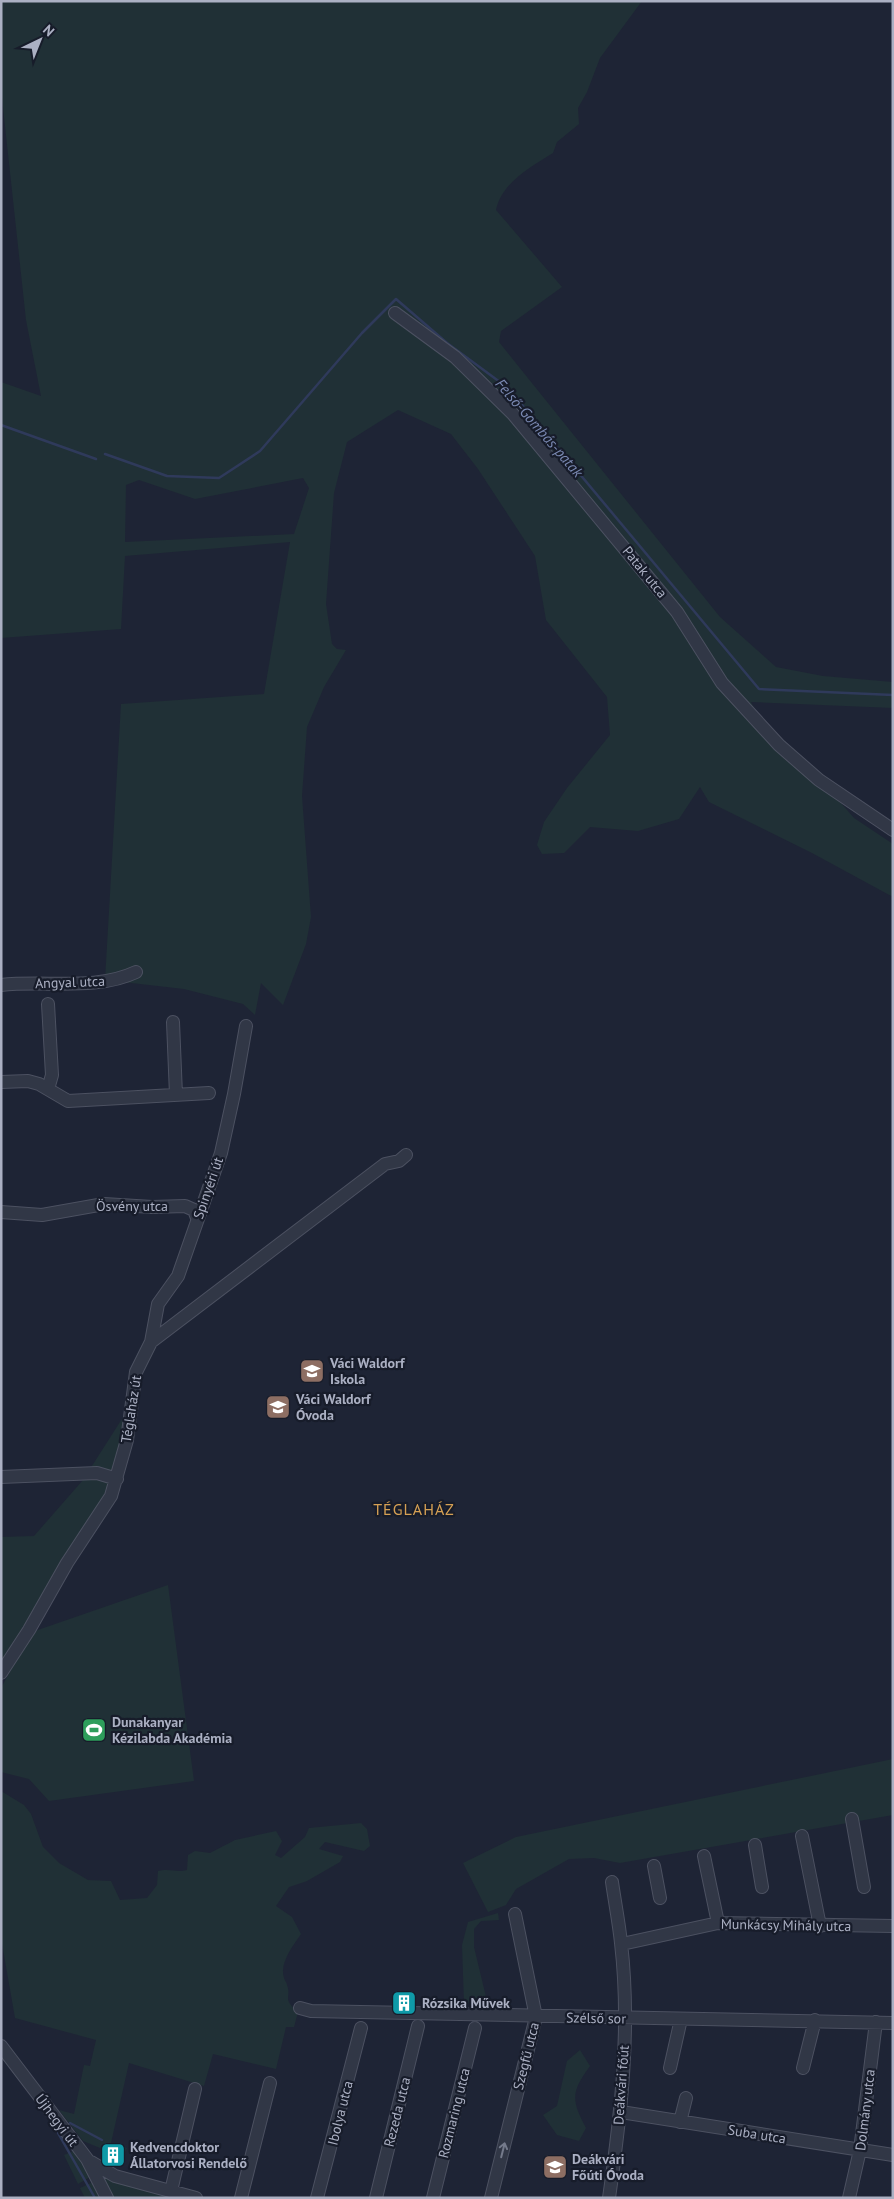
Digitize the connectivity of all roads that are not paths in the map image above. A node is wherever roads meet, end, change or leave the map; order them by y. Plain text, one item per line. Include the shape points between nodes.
1 (395, 312) dead end
2 (893, 830) edge
3 (136, 972) dead end
4 (1, 985) edge
5 (48, 1004) dead end
6 (173, 1022) dead end
7 (246, 1026) dead end
8 (1, 1082) edge
9 (48, 1089) junction
10 (209, 1093) dead end
11 (176, 1095) junction
12 (406, 1155) dead end
13 (1, 1212) edge
14 (198, 1218) junction
15 (151, 1342) junction
16 (1, 1477) edge
17 (116, 1479) junction
18 (1, 1673) edge
19 (852, 1819) dead end
20 (802, 1836) dead end
21 (755, 1845) dead end
22 (704, 1856) dead end
23 (654, 1866) dead end
24 (612, 1882) dead end
25 (762, 1887) dead end
26 (864, 1887) dead end
27 (660, 1898) dead end
28 (515, 1914) dead end
29 (718, 1923) junction
30 (820, 1926) junction
31 (893, 1926) edge
32 (622, 1944) junction
33 (300, 2008) dead end
34 (536, 2016) junction
35 (625, 2018) junction
36 (682, 2020) junction
37 (815, 2020) junction
38 (876, 2022) junction
39 (893, 2023) edge
40 (418, 2026) dead end
41 (361, 2028) dead end
42 (475, 2028) dead end
43 (1, 2046) edge
44 (670, 2068) dead end
45 (804, 2068) dead end
46 (270, 2082) dead end
47 (194, 2089) dead end
48 (686, 2098) dead end
49 (621, 2112) junction
50 (680, 2122) junction
51 (860, 2150) junction
52 (893, 2155) edge
53 (87, 2159) junction
54 (171, 2191) junction
55 (107, 2198) edge
56 (196, 2198) edge
57 (241, 2198) edge
58 (316, 2198) edge
59 (376, 2198) edge
60 (433, 2198) edge
61 (491, 2198) edge
62 (609, 2198) edge
63 (849, 2198) edge

1 - 2 street, Patak utca via 455,357 512,414 677,612 722,683 779,745 819,780
3 - 4 street, Angyal utca via 120,980
5 - 9 street via 52,1075
6 - 11 street
7 - 14 street, Spinyéri út via 221,1153
8 - 9 street via 28,1081
9 - 11 street via 68,1101
10 - 11 street
12 - 15 street, Téglaház út via 399,1161 385,1164
13 - 14 street, Ösvény utca via 42,1215 104,1204 185,1206 194,1210
14 - 15 street, Spinyéri út via 178,1276 158,1304
15 - 17 street, Téglaház út via 136,1372 127,1440
16 - 17 street via 97,1473
17 - 18 street, Téglaház út via 111,1496
19 - 26 street
20 - 30 street
21 - 25 street
22 - 29 street
23 - 27 street
24 - 32 street, Deákvári főút
28 - 34 street, Szegfű utca
29 - 30 street, Munkácsy Mihály utca
29 - 32 street, Munkácsy Mihály utca
30 - 31 street, Munkácsy Mihály utca
32 - 35 street, Deákvári főút
33 - 34 street, Szélső sor via 311,2011
34 - 35 street, Szélső sor
61 -> 34 street, Szegfű utca
35 - 36 street, Szélső sor
35 - 49 street, Deákvári főút
36 - 37 street, Szélső sor
36 - 44 street
37 - 38 street, Szélső sor
37 - 45 street
38 - 39 street, Szélső sor
38 - 51 street, Dolmány utca
40 - 59 street, Rezeda utca
41 - 58 street, Ibolya utca
42 - 60 street, Rozmaring utca
43 - 53 street, Újhegyi út
46 - 57 street
47 - 54 street
48 - 50 street
49 - 50 street, Suba utca
49 - 62 street, Deákvári főút
50 - 51 street, Suba utca
51 - 52 street, Suba utca
51 - 63 street, Dolmány utca
53 - 54 street via 115,2176
53 - 55 street, Újhegyi út
54 - 56 street

